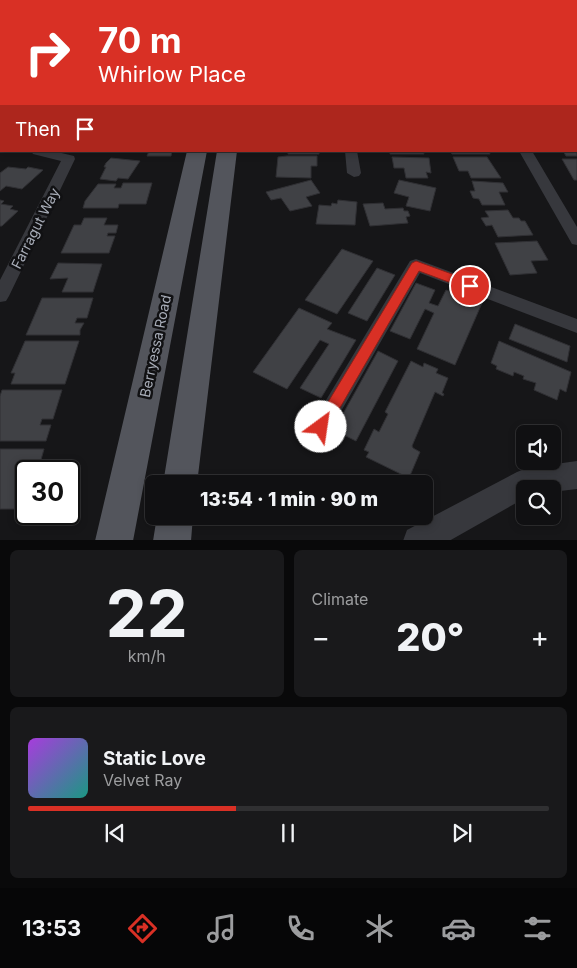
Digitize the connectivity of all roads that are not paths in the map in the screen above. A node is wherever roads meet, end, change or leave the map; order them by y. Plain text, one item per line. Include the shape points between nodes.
1 (42, 152) edge
2 (197, 152) edge
3 (227, 152) edge
4 (351, 152) edge
5 (527, 152) edge
6 (354, 173) dead end
7 (577, 240) edge
8 (7, 268) edge
9 (0, 296) edge
10 (577, 326) edge
11 (321, 427) dead end
12 (181, 475) edge
13 (577, 475) edge
14 (174, 525) edge
15 (114, 540) edge
16 (172, 540) edge
17 (418, 540) edge

1 - 8 street, Farragut Way via 69,159
2 - 15 main road, Berryessa Road
3 - 12 main road
4 - 6 street
5 - 7 street
8 - 9 street, Farragut Way
10 - 11 street via 416,265
13 - 17 street via 527,482
14 - 16 main road

